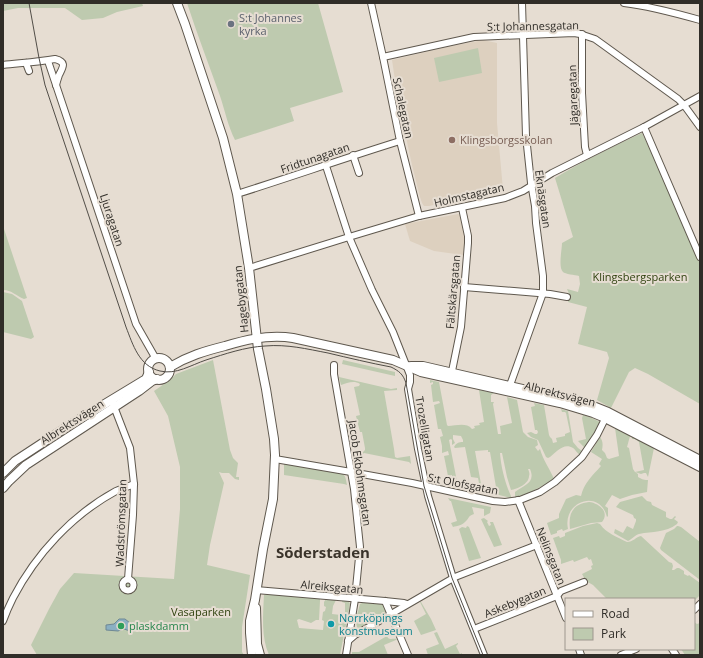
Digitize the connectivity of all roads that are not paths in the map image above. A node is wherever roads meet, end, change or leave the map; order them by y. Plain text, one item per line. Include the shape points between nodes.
1 (177, 3) edge
2 (371, 3) edge
3 (522, 3) edge
4 (624, 3) edge
5 (700, 20) edge
6 (582, 34) junction
7 (523, 35) junction
8 (383, 57) junction
9 (48, 60) junction
10 (26, 63) junction
11 (3, 65) edge
12 (29, 72) dead end
13 (56, 84) junction
14 (700, 96) edge
15 (684, 105) junction
16 (644, 127) junction
17 (700, 127) edge
18 (400, 141) junction
19 (587, 155) junction
20 (353, 156) junction
21 (326, 166) junction
22 (359, 173) dead end
23 (531, 186) junction
24 (237, 194) junction
25 (462, 208) junction
26 (419, 216) junction
27 (349, 237) junction
28 (700, 257) edge
29 (249, 268) junction
30 (464, 287) junction
31 (543, 293) junction
32 (567, 297) dead end
33 (256, 338) junction
34 (156, 359) junction
35 (168, 364) junction
36 (334, 365) dead end
37 (406, 366) junction
38 (149, 372) junction
39 (451, 376) junction
40 (157, 379) junction
41 (509, 389) junction
42 (111, 399) junction
43 (114, 407) junction
44 (607, 415) junction
45 (275, 459) junction
46 (700, 460) edge
47 (700, 467) edge
48 (351, 472) junction
49 (3, 473) edge
50 (134, 484) junction
51 (426, 486) junction
52 (3, 488) edge
53 (518, 500) junction
54 (536, 545) junction
55 (453, 578) junction
56 (128, 579) dead end
57 (584, 582) dead end
58 (256, 590) junction
59 (556, 596) junction
60 (355, 599) junction
61 (255, 600) junction
62 (385, 601) junction
63 (407, 604) junction
64 (390, 614) junction
65 (565, 616) edge
66 (3, 621) edge
67 (474, 629) junction
68 (348, 641) junction
69 (633, 650) edge
70 (252, 655) edge
71 (260, 655) edge
72 (346, 655) edge
73 (408, 655) edge
74 (484, 655) edge
75 (620, 655) edge

1 - 24 main road, Hagebygatan via 223,138
2 - 8 street, Schalegatan
3 - 7 street, Eknäsgatan
4 - 5 street
6 - 7 street, S:t Johannesgatan
6 - 15 street, S:t Johannesgatan via 595,39
6 - 19 street, Jägaregatan via 582,93
7 - 8 street, S:t Johannesgatan via 474,37
7 - 23 street, Eknäsgatan via 526,136
8 - 18 street, Schalegatan
9 - 10 street
9 - 13 street, Ljuragatan
9 - 13 street via 59,60 63,65
10 - 11 street
10 - 12 street
13 - 34 street, Ljuragatan via 136,324
14 - 15 street, Holmstagatan
15 - 16 street, Holmstagatan
15 - 17 street, S:t Johannesgatan
16 - 19 street, Holmstagatan
16 - 28 street
18 - 20 street, Fridtunagatan
18 - 26 street, Schalegatan
19 - 23 street, Holmstagatan
20 - 21 street, Fridtunagatan
20 - 22 street
21 - 24 street, Fridtunagatan
21 - 27 street, Trozelligatan
23 - 25 street, Holmstagatan via 505,198
23 - 31 street, Eknäsgatan
24 - 29 main road, Hagebygatan
25 - 26 street, Holmstagatan
25 - 30 street, Fältskärsgatan via 468,237
26 - 27 street, Holmstagatan
27 - 29 street, Holmstagatan
27 - 37 street, Trozelligatan
29 - 33 main road, Hagebygatan
30 - 31 street
30 - 39 street, Fältskärsgatan via 462,327
31 - 32 street
31 - 41 street, Eknäsgatan
33 - 35 main road, Albrektsvägen
33 - 37 main road, Albrektsvägen via 293,338 384,358
33 - 45 main road, Hagebygatan
34 - 35 main road
34 - 38 main road via 150,363
35 - 40 main road via 170,372 166,378
36 - 48 street, Jacob Ekbohmsgatan
37 - 39 main road, Albrektsvägen via 420,372
37 - 51 street, Trozelligatan via 410,375 408,389
38 - 40 main road
38 - 42 main road, Albrektsvägen via 146,379
39 - 41 main road, Albrektsvägen
40 - 43 main road, Albrektsvägen
41 - 44 main road, Albrektsvägen
42 - 43 street, Wadströmsgatan
42 - 49 main road, Albrektsvägen via 16,461
43 - 50 street, Wadströmsgatan via 130,448
43 - 52 main road, Albrektsvägen via 26,465
44 - 46 main road, Albrektsvägen
44 - 47 main road, Albrektsvägen
44 - 53 street, S:t Olofsgatan via 593,443 582,457 547,488
45 - 48 street, S:t Olofsgatan
45 - 58 main road, Hagebygatan via 273,499
48 - 51 street, S:t Olofsgatan
48 - 60 street, Jacob Ekbohmsgatan via 360,547
50 - 56 street, Wadströmsgatan
50 - 66 street via 95,504 56,538 21,584
51 - 53 street, S:t Olofsgatan via 493,501
51 - 55 street, Trozelligatan
53 - 54 street, Nelinsgatan
54 - 55 street
54 - 59 street, Nelinsgatan
55 - 63 street
55 - 67 street, Trozelligatan
57 - 59 street, Askebygatan via 561,591
58 - 60 street, Alreiksgatan
58 - 61 main road, Hagebygatan
59 - 65 street, Nelinsgatan
59 - 67 street, Askebygatan
60 - 62 street, Alreiksgatan
60 - 68 street, Jacob Ekbohmsgatan
61 - 70 main road, Hagebygatan via 250,621
61 - 71 main road, Hagebygatan
62 - 63 street, Alreiksgatan
62 - 64 street
63 - 64 street
64 - 68 street via 355,634
64 - 73 street
67 - 74 street, Trozelligatan
68 - 72 street, Jacob Ekbohmsgatan
69 - 75 street

